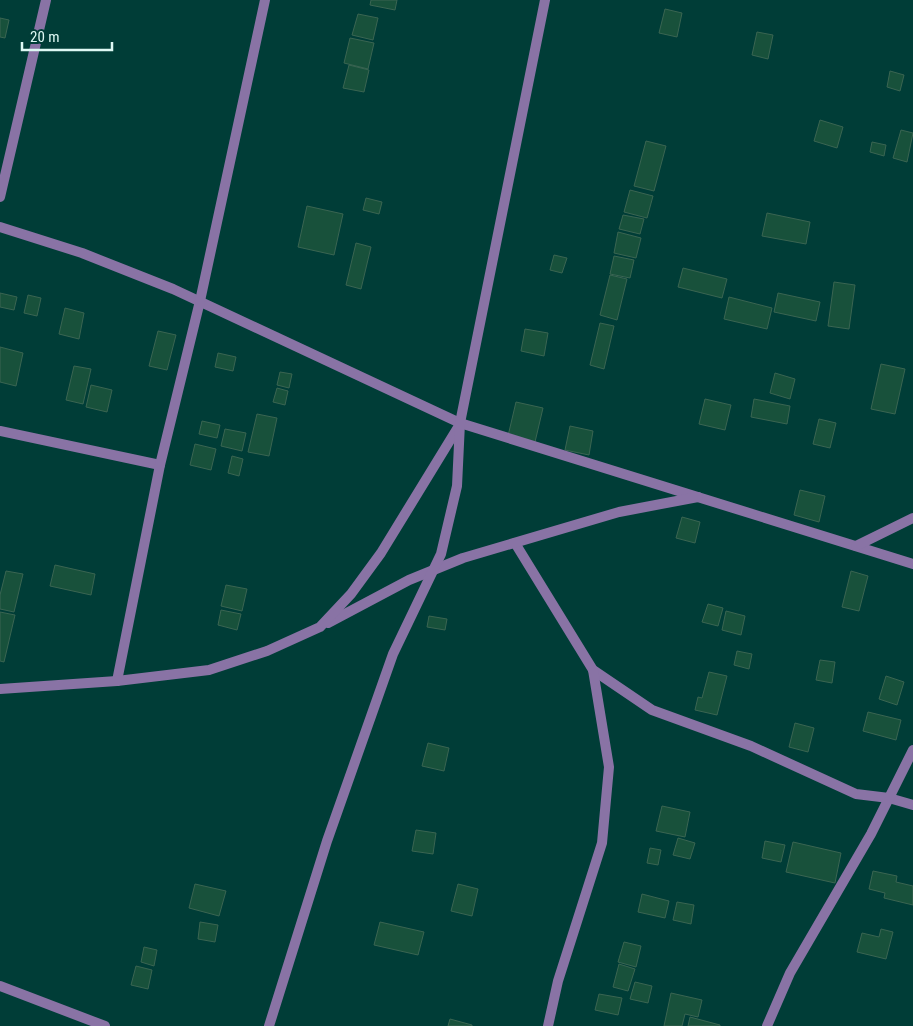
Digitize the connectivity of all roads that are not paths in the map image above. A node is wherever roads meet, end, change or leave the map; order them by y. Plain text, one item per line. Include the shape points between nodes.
1 (46, 0) edge
2 (265, 0) edge
3 (545, 0) edge
4 (0, 197) edge
5 (0, 227) edge
6 (200, 301) junction
7 (460, 423) junction
8 (0, 431) edge
9 (160, 465) junction
10 (699, 497) junction
11 (913, 518) edge
12 (515, 543) junction
13 (856, 546) junction
14 (913, 564) edge
15 (434, 570) junction
16 (320, 627) junction
17 (593, 670) junction
18 (117, 681) junction
19 (0, 689) edge
20 (913, 750) edge
21 (889, 798) junction
22 (913, 805) edge
23 (0, 986) edge
24 (105, 1026) edge
25 (269, 1026) edge
26 (548, 1026) edge
27 (767, 1026) edge

1 - 4 street
2 - 6 street
3 - 7 street
5 - 6 street via 82,253
6 - 7 street
6 - 9 street
7 - 10 street
7 - 15 street via 457,486 441,554
7 - 16 street via 381,554 351,594
8 - 9 street
9 - 18 street
10 - 12 street via 619,512
10 - 13 street
11 - 13 street
12 - 15 street
12 - 17 street
13 - 14 street
15 - 16 street
15 - 25 street via 393,654 327,840
16 - 18 street via 267,651 208,670
17 - 21 street via 652,710 750,746 856,794
17 - 26 street via 609,768 602,843 558,981
18 - 19 street
20 - 21 street
21 - 22 street
21 - 27 street via 790,973
23 - 24 street

